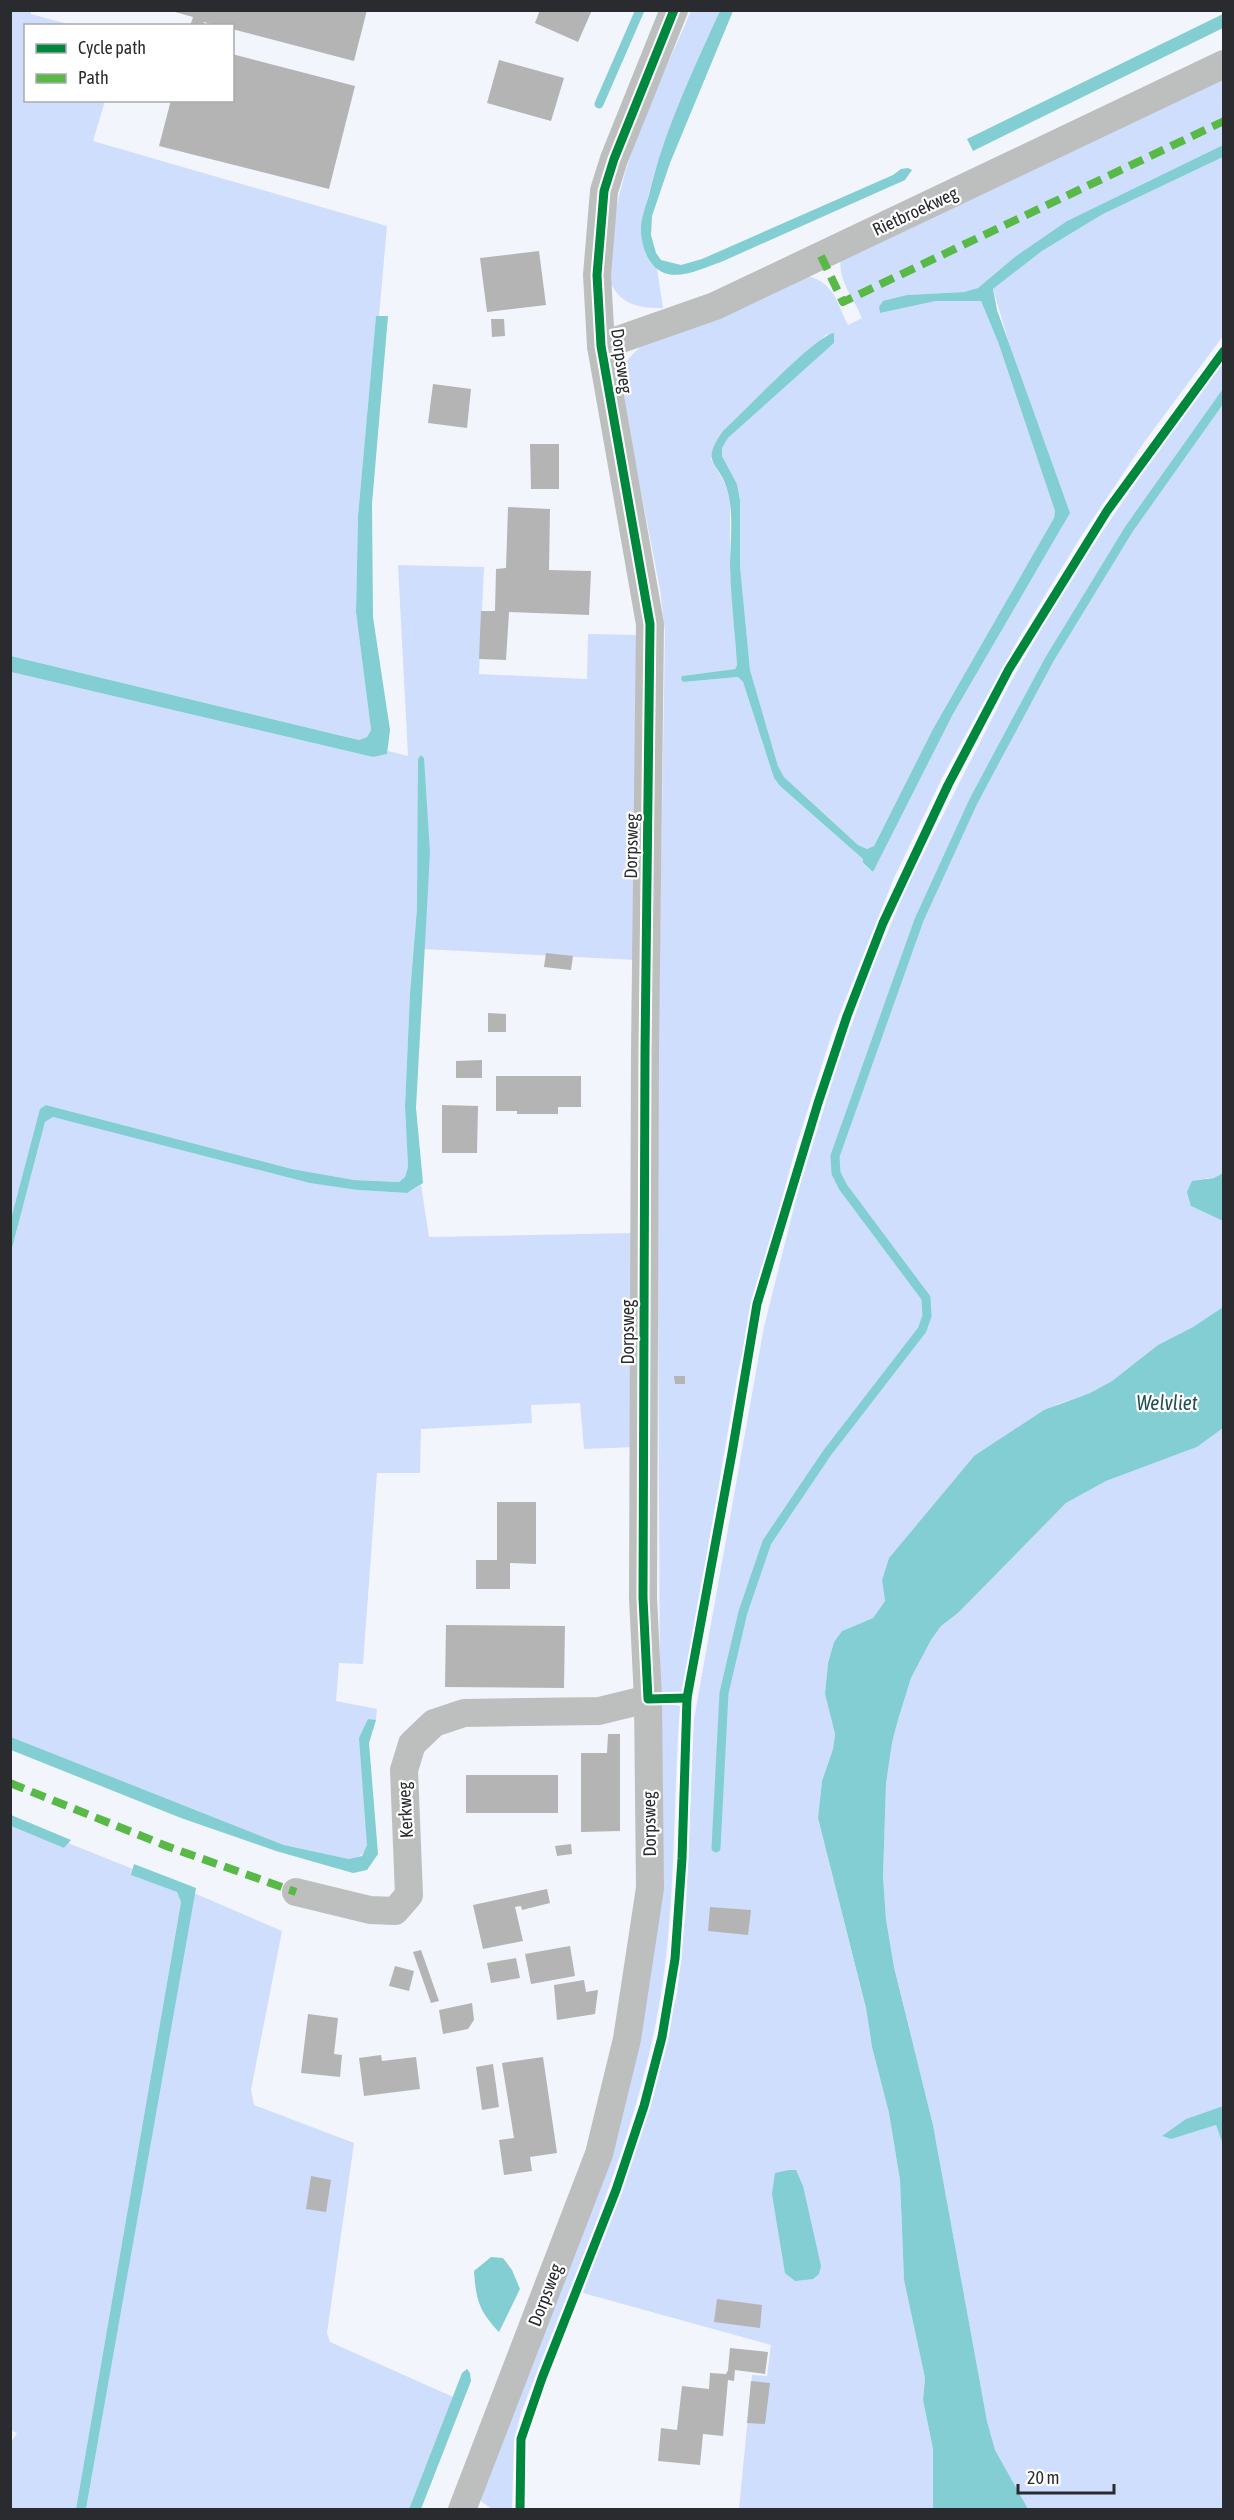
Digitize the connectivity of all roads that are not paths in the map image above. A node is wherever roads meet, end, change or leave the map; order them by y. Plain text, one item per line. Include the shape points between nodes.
1 (674, 10) edge
2 (1224, 64) edge
3 (601, 346) junction
4 (648, 1699) junction
5 (296, 1892) dead end
6 (462, 2510) edge

1 - 3 street, Dorpsweg via 604,190 597,275
2 - 3 street, Rietbroekweg via 715,306
3 - 4 street, Dorpsweg via 650,624 643,1574
4 - 5 street, Kerkweg via 599,1711 464,1713 434,1723 412,1744 404,1770 409,1895 395,1911 370,1910
4 - 6 street, Dorpsweg via 650,1888 627,2039 599,2154

